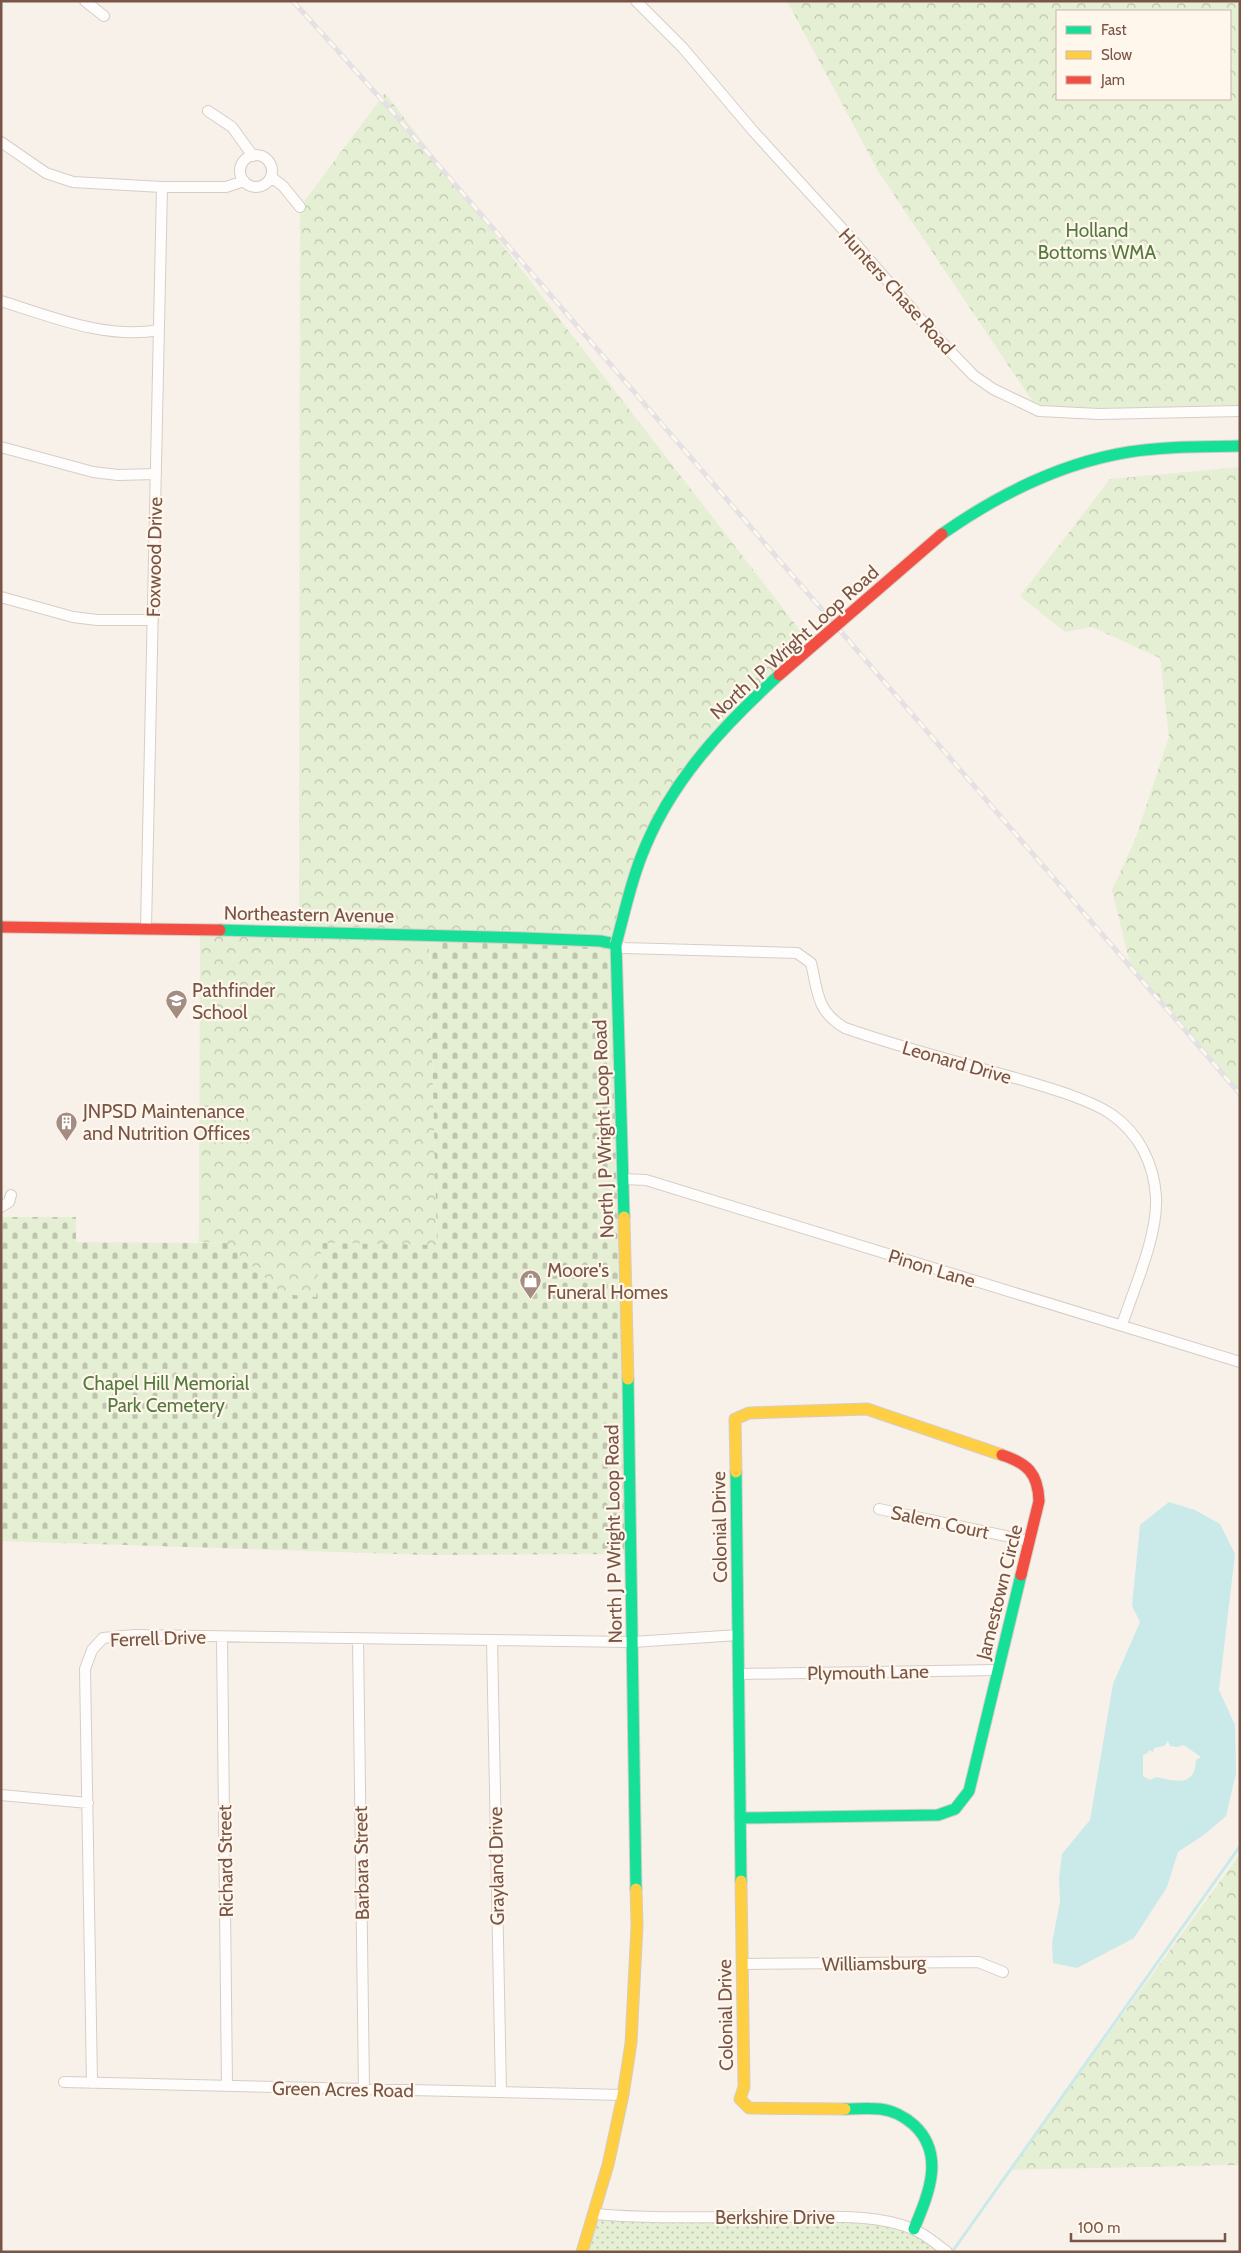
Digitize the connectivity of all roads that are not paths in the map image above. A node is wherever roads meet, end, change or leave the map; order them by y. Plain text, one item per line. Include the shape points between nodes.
1 (85, 1) edge
2 (636, 1) edge
3 (104, 16) dead end
4 (208, 111) dead end
5 (1, 142) edge
6 (253, 156) junction
7 (271, 177) junction
8 (244, 181) junction
9 (162, 187) junction
10 (300, 207) dead end
11 (1, 301) edge
12 (159, 330) junction
13 (1240, 412) edge
14 (1240, 446) edge
15 (1, 447) edge
16 (156, 474) junction
17 (1, 597) edge
18 (153, 620) junction
19 (1, 927) edge
20 (146, 928) junction
21 (616, 944) junction
22 (623, 1179) junction
23 (11, 1195) dead end
24 (1, 1207) edge
25 (1122, 1325) junction
26 (1240, 1362) edge
27 (735, 1419) joint
28 (879, 1510) dead end
29 (1029, 1541) junction
30 (738, 1635) junction
31 (222, 1637) junction
32 (358, 1638) junction
33 (492, 1640) junction
34 (633, 1642) junction
35 (998, 1670) junction
36 (738, 1674) junction
37 (1, 1795) edge
38 (88, 1804) junction
39 (740, 1818) junction
40 (742, 1964) junction
41 (1002, 1972) dead end
42 (64, 2082) dead end
43 (92, 2083) junction
44 (227, 2086) junction
45 (364, 2089) junction
46 (501, 2092) junction
47 (623, 2095) junction
48 (595, 2214) junction
49 (914, 2229) junction
50 (944, 2249) edge
51 (582, 2252) edge

1 - 3 street
2 - 13 street, Hunters Chase Road via 683,48 929,328 993,390 1039,411 1099,414
4 - 6 street via 232,127
5 - 9 street via 46,172 65,180
6 - 7 street via 263,157 269,162
6 - 8 street via 241,166
7 - 8 street via 262,186 254,187
7 - 10 street
8 - 9 street via 226,187
9 - 12 street, Foxwood Drive
11 - 12 street via 73,323 131,331
12 - 16 street, Foxwood Drive
14 - 21 street, North J P Wright Loop Road, bridge via 1115,454 1074,465 1005,492 942,534 741,708 694,761 650,834 638,864
15 - 16 street via 93,472
16 - 18 street, Foxwood Drive
17 - 18 street via 73,617
18 - 20 street, Foxwood Drive
19 - 20 street, Northeastern Avenue
20 - 21 street, Northeastern Avenue via 429,934
21 - 22 street, North J P Wright Loop Road
21 - 25 street, Leonard Drive via 624,948 797,953 811,963 821,1006 845,1028 1043,1086 1112,1114 1137,1139 1146,1154 1156,1199 1152,1233
22 - 25 street, Pinon Lane via 646,1180
22 - 34 street, North J P Wright Loop Road
23 - 24 street via 9,1202
25 - 26 street, Pinon Lane
27 - 29 street, Jamestown Circle via 749,1413 867,1410 1020,1460 1039,1485 1039,1501
27 - 30 street, Colonial Drive
28 - 29 street, Salem Court
29 - 35 street, Jamestown Circle
30 - 34 street
30 - 36 street, Colonial Drive
31 - 32 street, Ferrell Drive
31 - 38 street, Ferrell Drive via 118,1635 103,1638 96,1644 85,1669
31 - 44 street, Richard Street
32 - 33 street, Ferrell Drive
32 - 45 street, Barbara Street
33 - 34 street, Ferrell Drive
33 - 46 street, Grayland Drive
34 - 47 street, North J P Wright Loop Road via 637,1921 634,2009
35 - 36 street, Plymouth Lane
35 - 39 street, Jamestown Circle via 969,1790 955,1809 938,1815
36 - 39 street, Colonial Drive
37 - 38 street
38 - 43 street, Ferrell Drive
39 - 40 street, Colonial Drive
40 - 41 street, Williamsburg via 978,1962
40 - 49 street, Colonial Drive via 744,2086 740,2099 748,2108 880,2109 896,2112 912,2121 925,2137 934,2162 931,2184
42 - 43 street, Green Acres Road
43 - 44 street, Green Acres Road
44 - 45 street, Green Acres Road
45 - 46 street, Green Acres Road
46 - 47 street, Green Acres Road
47 - 48 street, North J P Wright Loop Road
48 - 49 street, Berkshire Drive via 828,2217 888,2222
48 - 51 street, North J P Wright Loop Road
49 - 50 street, Berkshire Drive

